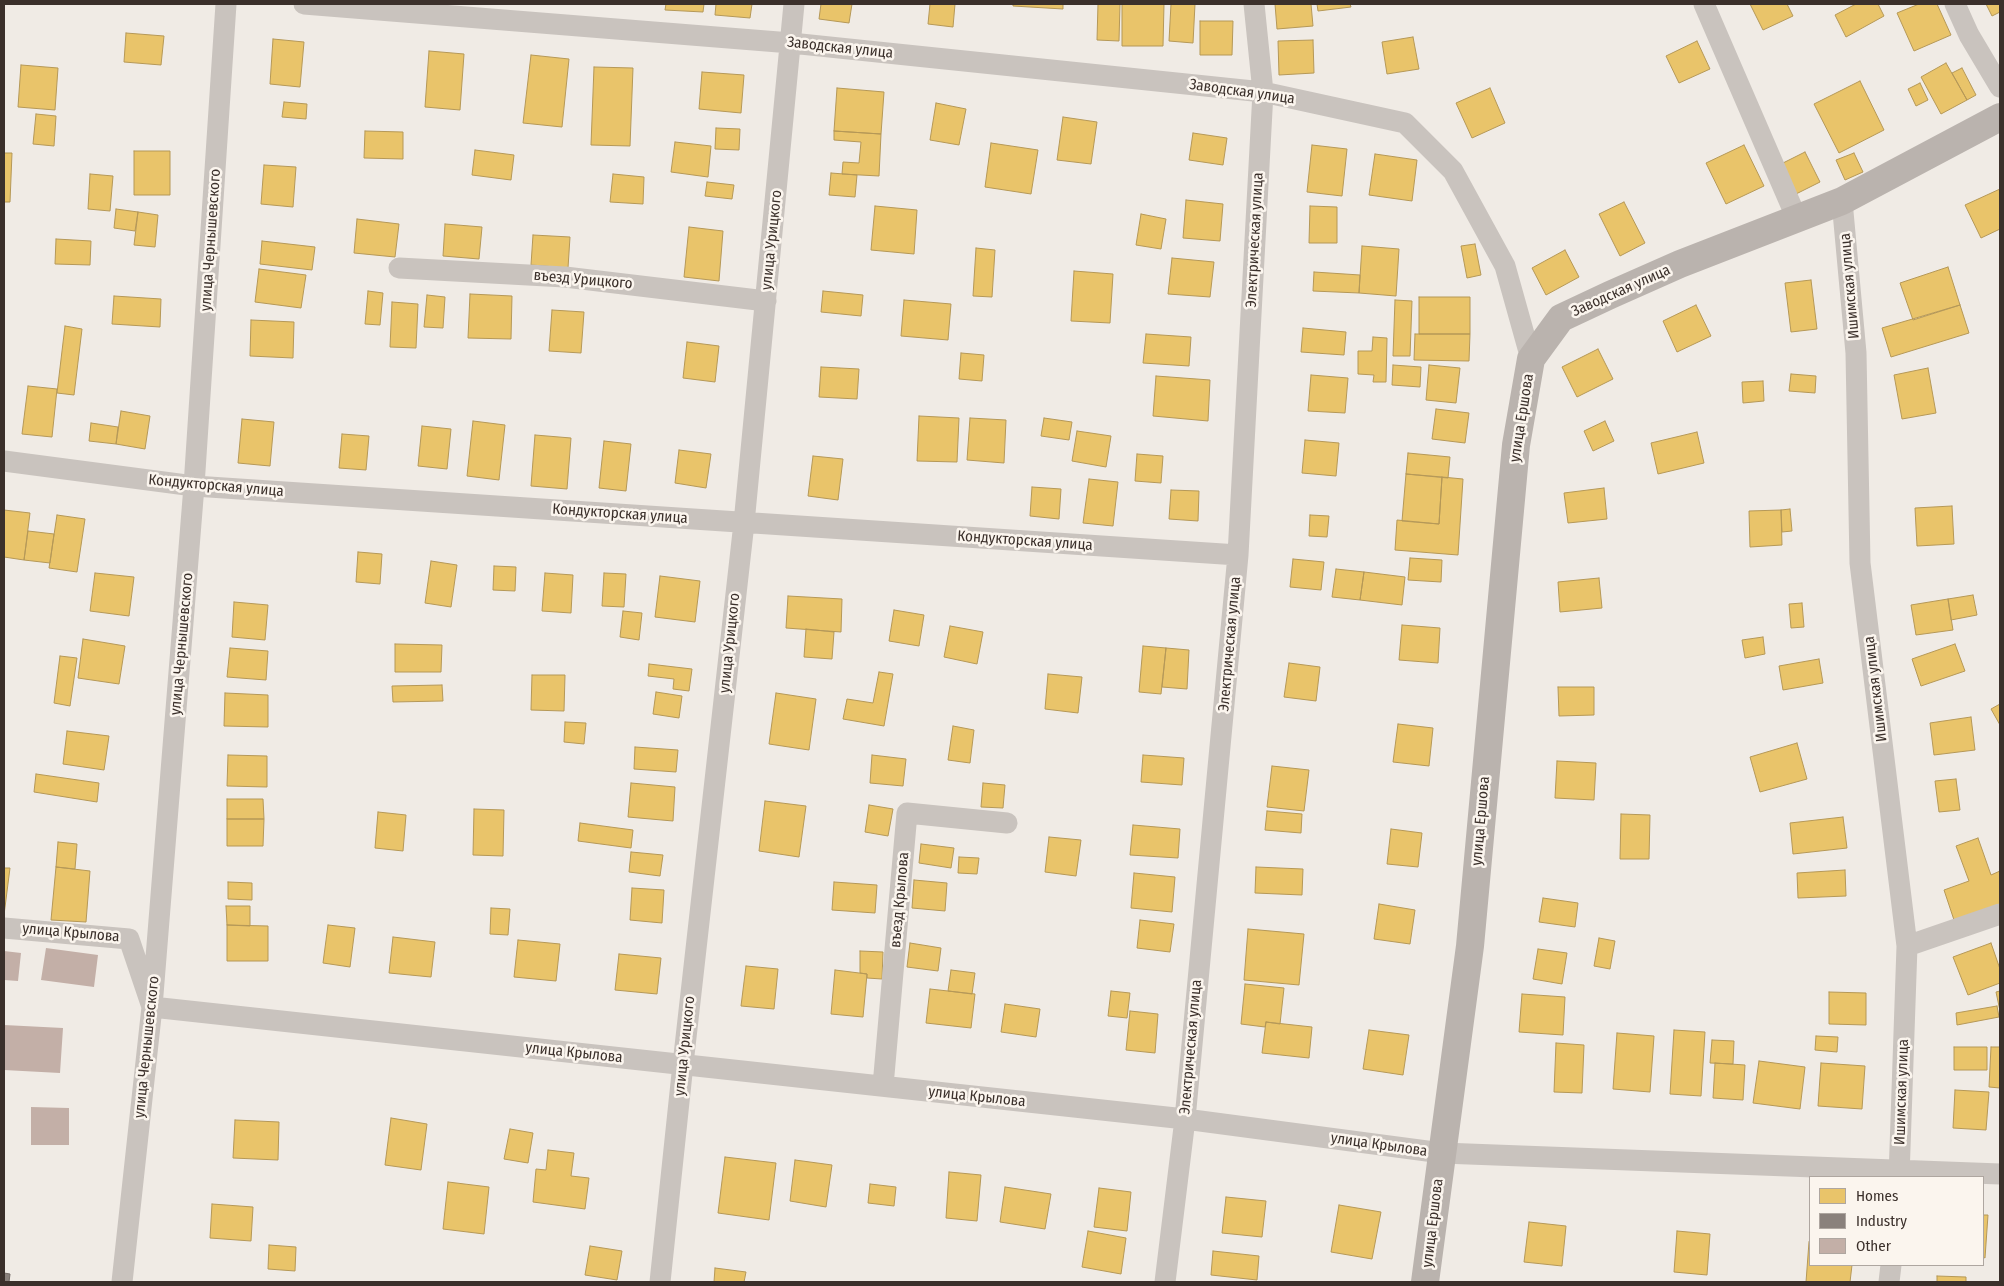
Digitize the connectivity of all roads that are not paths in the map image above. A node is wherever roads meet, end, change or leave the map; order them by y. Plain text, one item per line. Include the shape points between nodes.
1 (226, 4) edge
2 (304, 4) edge
3 (794, 4) edge
4 (1254, 4) edge
5 (1704, 4) edge
6 (1955, 4) edge
7 (791, 42) junction
8 (2000, 87) edge
9 (1263, 92) junction
10 (2000, 117) edge
11 (1842, 201) junction
12 (1797, 219) junction
13 (399, 268) dead end
14 (766, 301) junction
15 (1531, 359) junction
16 (4, 461) edge
17 (194, 486) junction
18 (744, 523) junction
19 (1238, 555) junction
20 (1007, 823) dead end
21 (2000, 914) edge
22 (4, 928) edge
23 (1907, 946) junction
24 (152, 1007) junction
25 (683, 1064) junction
26 (883, 1086) junction
27 (1184, 1119) junction
28 (1442, 1153) junction
29 (1899, 1173) edge
30 (2000, 1174) edge
31 (1890, 1266) edge
32 (122, 1282) edge
33 (660, 1282) edge
34 (1165, 1282) edge
35 (1425, 1282) edge
36 (1889, 1282) edge

1 - 17 street, улица Чернышевского
2 - 7 street, Заводская улица
3 - 7 street, улица Урицкого
4 - 9 street, Электрическая улица
5 - 12 street
6 - 8 street
7 - 9 street, Заводская улица
7 - 14 street, улица Урицкого
9 - 15 street, Заводская улица via 1406,123 1453,171 1505,266
9 - 19 street, Электрическая улица
10 - 11 street, Заводская улица
11 - 12 street, Заводская улица
11 - 23 street, Ишимская улица via 1856,353 1860,563
12 - 15 street, Заводская улица via 1680,264 1561,318
13 - 14 street, въезд Урицкого via 565,277
14 - 18 street, улица Урицкого
15 - 28 street, улица Ершова via 1516,445 1470,946
16 - 17 street, Кондукторская улица
17 - 18 street, Кондукторская улица
17 - 24 street, улица Чернышевского
18 - 19 street, Кондукторская улица
18 - 25 street, улица Урицкого
19 - 27 street, Электрическая улица
20 - 26 street, въезд Крылова via 907,813
21 - 23 street
22 - 24 street, улица Крылова via 129,939
23 - 29 street, Ишимская улица
24 - 25 street, улица Крылова
24 - 32 street, улица Чернышевского
25 - 26 street, улица Крылова
25 - 33 street, улица Урицкого
26 - 27 street, улица Крылова
27 - 28 street, улица Крылова
27 - 34 street, Электрическая улица
28 - 29 street, улица Крылова
28 - 35 street, улица Ершова
29 - 30 street, улица Крылова
31 - 36 street

